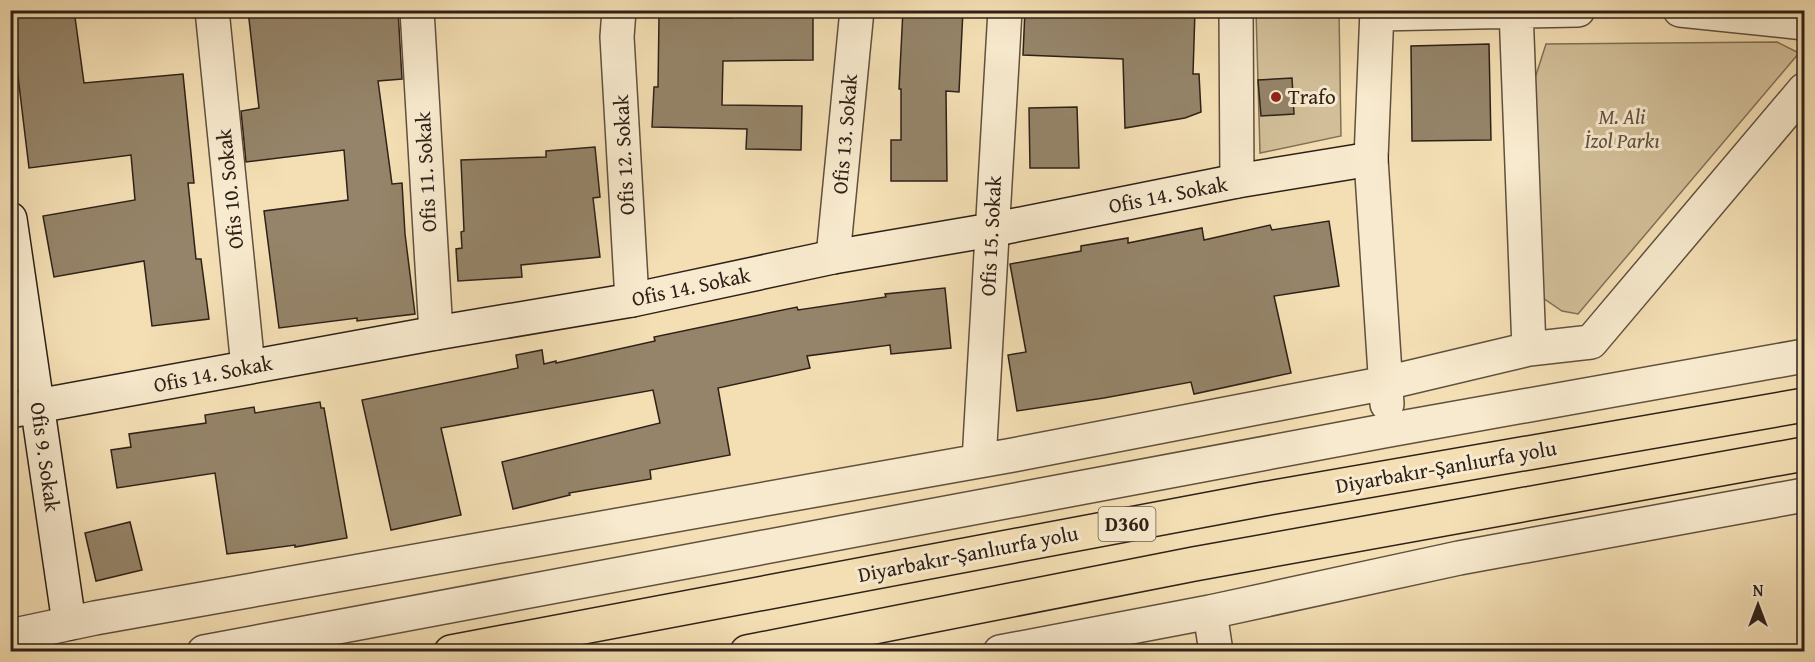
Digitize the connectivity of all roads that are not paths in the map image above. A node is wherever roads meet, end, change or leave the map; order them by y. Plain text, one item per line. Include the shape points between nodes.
1 (212, 10) edge
2 (417, 10) edge
3 (619, 10) edge
4 (857, 10) edge
5 (1005, 10) edge
6 (1236, 10) edge
7 (1578, 10) edge
8 (1680, 10) edge
9 (1516, 11) edge
10 (1377, 12) edge
11 (1804, 23) edge
12 (1804, 90) edge
13 (1371, 159) junction
14 (1237, 181) junction
15 (10, 219) edge
16 (991, 230) junction
17 (833, 257) junction
18 (633, 300) junction
19 (436, 333) junction
20 (1529, 349) junction
21 (1804, 356) edge
22 (248, 367) junction
23 (1386, 383) junction
24 (1804, 405) edge
25 (24, 409) edge
26 (1389, 430) junction
27 (1804, 454) edge
28 (979, 461) junction
29 (1804, 495) edge
30 (1210, 612) junction
31 (69, 623) junction
32 (10, 636) edge
33 (204, 651) edge
34 (452, 651) edge
35 (747, 651) edge
36 (1000, 651) edge
37 (1216, 651) edge

1 - 22 street, Ofis 10. Sokak
2 - 19 street, Ofis 11. Sokak
3 - 18 street, Ofis 12. Sokak via 617,37
4 - 17 street, Ofis 13. Sokak
5 - 16 street, Ofis 15. Sokak
6 - 14 street
7 - 9 street
8 - 11 street
9 - 10 street
9 - 20 street
10 - 13 street
12 - 20 street via 1591,342
13 - 14 street, Ofis 14. Sokak
13 - 23 street
14 - 16 street, Ofis 14. Sokak
15 - 25 street, Ofis 9. Sokak
16 - 17 street, Ofis 14. Sokak
16 - 28 street, Ofis 15. Sokak
17 - 18 street, Ofis 14. Sokak
18 - 19 street, Ofis 14. Sokak
19 - 22 street, Ofis 14. Sokak
20 - 23 street
21 - 26 street
22 - 25 street, Ofis 14. Sokak
23 - 26 street
23 - 28 street
24 - 34 highway, Diyarbakır-Şanlıurfa yolu / D360 via 1263,499
25 - 31 street, Ofis 9. Sokak
26 - 33 street
27 - 35 highway, D360 via 1194,564
28 - 31 street
29 - 30 street via 1459,558
30 - 36 street
30 - 37 street
31 - 32 street

